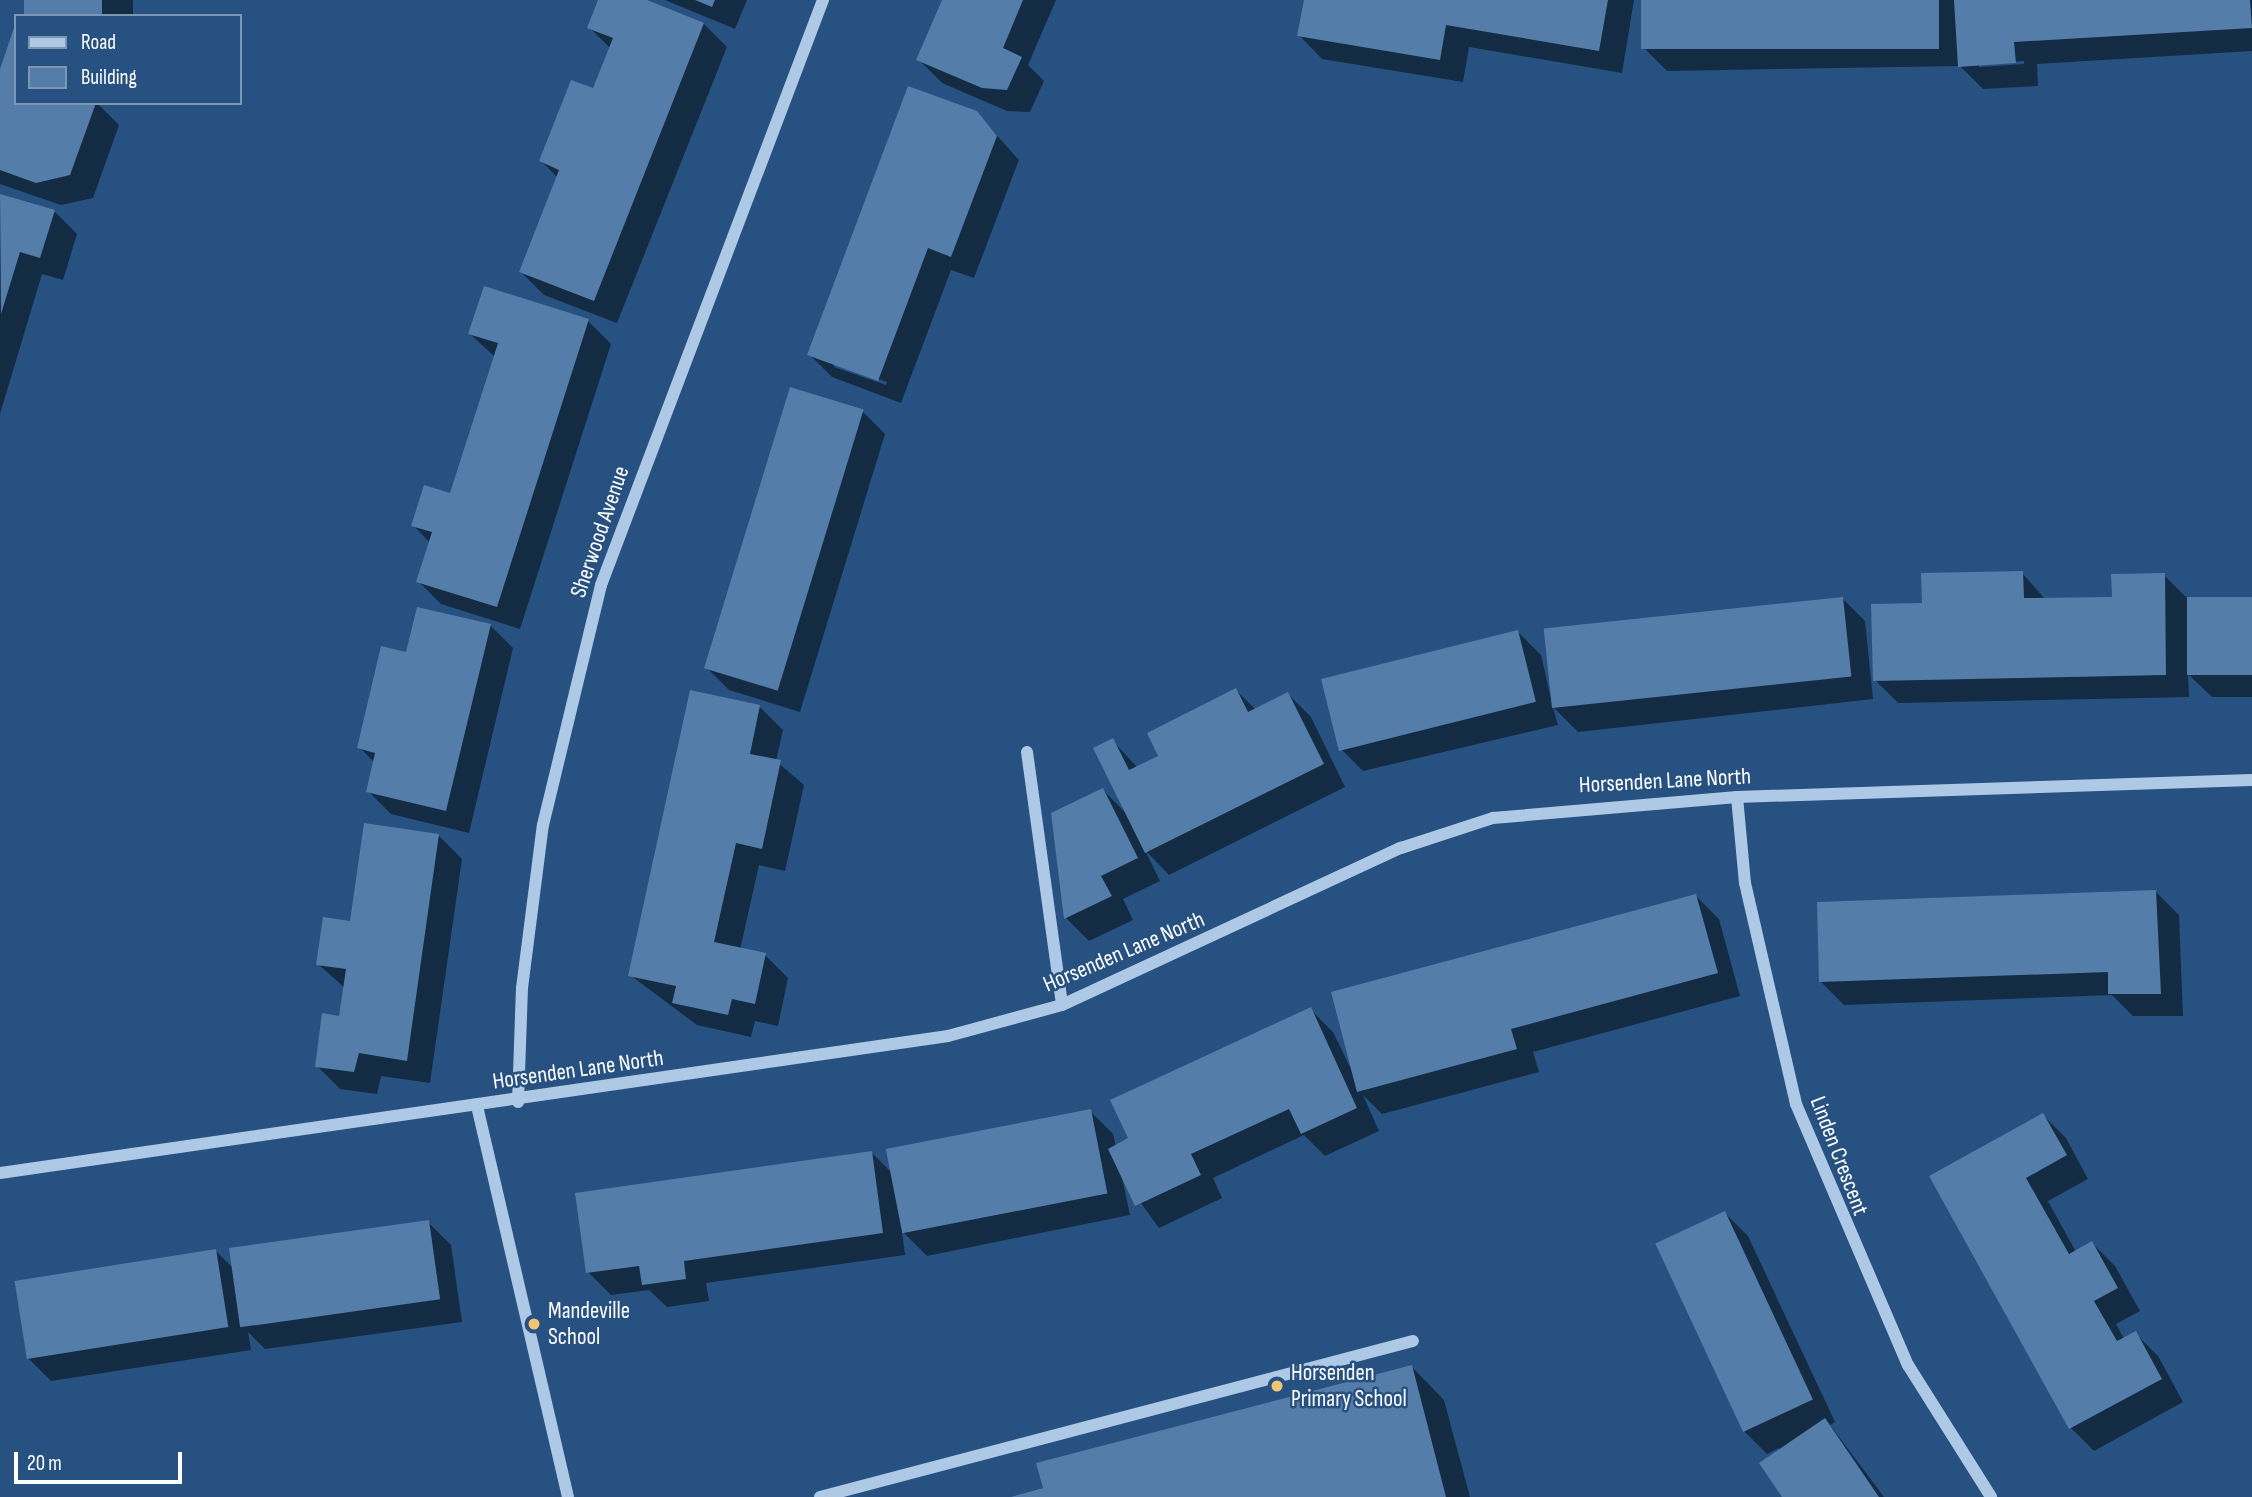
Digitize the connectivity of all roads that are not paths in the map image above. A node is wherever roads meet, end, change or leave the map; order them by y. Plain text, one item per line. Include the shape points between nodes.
1 (822, 0) edge
2 (1027, 752) dead end
3 (2252, 780) edge
4 (1737, 797) junction
5 (1062, 1005) junction
6 (517, 1102) junction
7 (477, 1106) junction
8 (0, 1173) edge
9 (1413, 1341) dead end
10 (568, 1497) edge
11 (820, 1497) edge
12 (1991, 1497) edge

1 - 6 street, Sherwood Avenue via 761,149 601,585 542,825 522,988
2 - 5 street
3 - 4 street, Horsenden Lane North
4 - 5 street, Horsenden Lane North via 1493,818 1401,848
4 - 12 street, Linden Crescent via 1745,883 1796,1104 1908,1366
5 - 6 street, Horsenden Lane North via 948,1036
6 - 7 street, Horsenden Lane North
7 - 8 street, Horsenden Lane North
7 - 10 street
9 - 11 street

